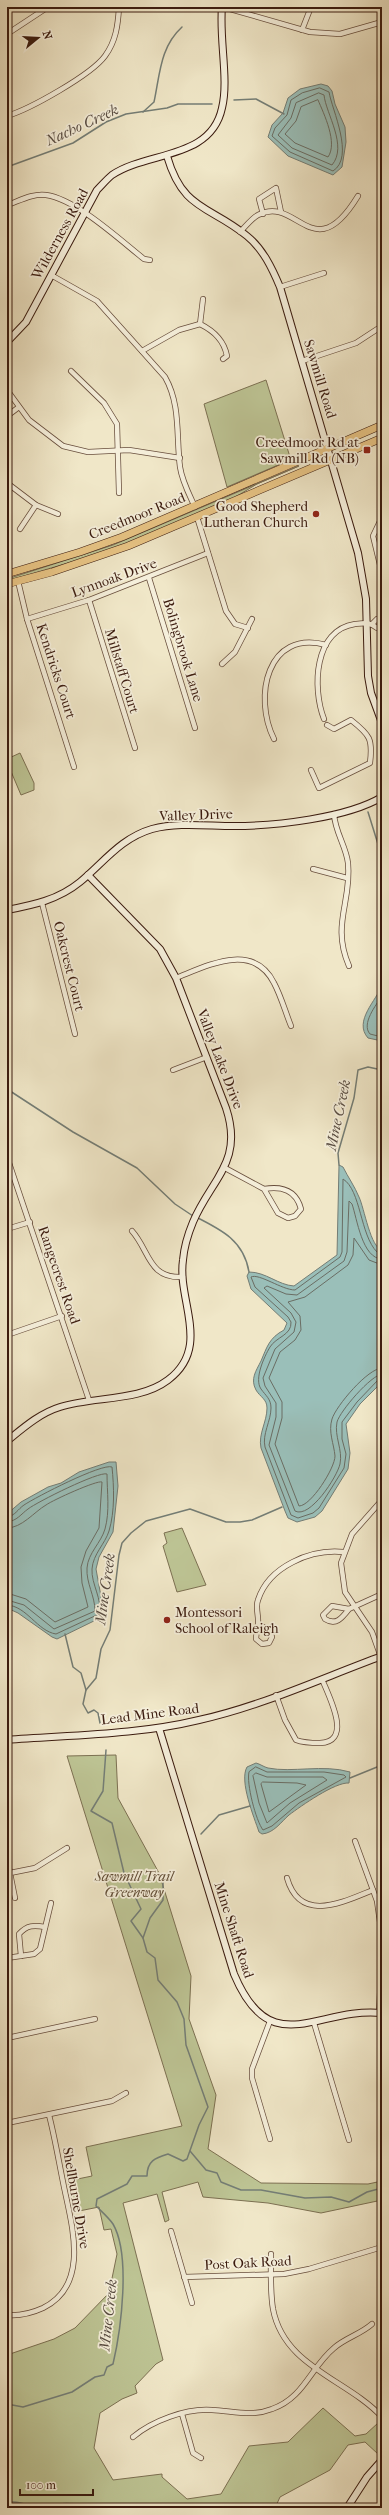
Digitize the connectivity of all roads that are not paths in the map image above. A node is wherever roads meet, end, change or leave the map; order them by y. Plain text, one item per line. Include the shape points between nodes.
1 (47, 7) edge
2 (119, 7) edge
3 (222, 7) edge
4 (311, 7) edge
5 (382, 22) edge
6 (302, 30) junction
7 (7, 34) edge
8 (7, 116) edge
9 (167, 156) junction
10 (358, 196) dead end
11 (7, 205) edge
12 (281, 212) junction
13 (84, 213) junction
14 (263, 214) junction
15 (240, 232) junction
16 (150, 260) dead end
17 (324, 273) dead end
18 (51, 275) junction
19 (280, 287) junction
20 (203, 299) dead end
21 (200, 324) junction
22 (382, 326) edge
23 (7, 342) edge
24 (142, 351) junction
25 (223, 358) dead end
26 (302, 361) junction
27 (71, 371) dead end
28 (7, 390) edge
29 (19, 407) junction
30 (7, 416) edge
31 (382, 425) edge
32 (382, 438) edge
33 (328, 449) junction
34 (117, 450) junction
35 (180, 458) junction
36 (332, 460) junction
37 (7, 483) edge
38 (120, 493) dead end
39 (36, 505) junction
40 (195, 507) junction
41 (58, 514) dead end
42 (197, 517) junction
43 (382, 517) edge
44 (20, 529) dead end
45 (208, 554) junction
46 (382, 573) edge
47 (7, 574) edge
48 (149, 578) junction
49 (18, 581) junction
50 (7, 584) edge
51 (89, 600) junction
52 (382, 618) edge
53 (27, 619) junction
54 (252, 619) dead end
55 (370, 623) junction
56 (248, 628) junction
57 (382, 628) edge
58 (326, 645) junction
59 (222, 664) dead end
60 (324, 718) dead end
61 (382, 724) edge
62 (327, 725) dead end
63 (195, 728) dead end
64 (274, 739) dead end
65 (135, 748) dead end
66 (74, 767) dead end
67 (312, 770) dead end
68 (382, 798) edge
69 (334, 814) junction
70 (313, 869) dead end
71 (88, 875) junction
72 (347, 878) junction
73 (42, 903) junction
74 (7, 910) edge
75 (349, 966) dead end
76 (176, 978) junction
77 (291, 1026) dead end
78 (75, 1034) dead end
79 (207, 1057) junction
80 (173, 1070) dead end
81 (382, 1130) edge
82 (382, 1146) edge
83 (7, 1157) edge
84 (226, 1168) junction
85 (264, 1189) junction
86 (30, 1222) junction
87 (7, 1229) edge
88 (132, 1231) dead end
89 (182, 1277) junction
90 (62, 1316) junction
91 (7, 1335) edge
92 (89, 1400) junction
93 (7, 1441) edge
94 (382, 1500) edge
95 (343, 1552) junction
96 (382, 1594) edge
97 (351, 1608) junction
98 (259, 1625) dead end
99 (382, 1658) edge
100 (322, 1679) junction
101 (276, 1695) junction
102 (159, 1728) junction
103 (7, 1740) edge
104 (355, 1841) dead end
105 (67, 1848) dead end
106 (7, 1859) edge
107 (10, 1873) junction
108 (287, 1878) dead end
109 (373, 1890) junction
110 (15, 1898) dead end
111 (51, 1903) dead end
112 (45, 1927) junction
113 (382, 1936) edge
114 (382, 1952) edge
115 (21, 1956) junction
116 (7, 1958) edge
117 (380, 2013) edge
118 (95, 2019) dead end
119 (270, 2021) junction
120 (314, 2023) junction
121 (7, 2038) edge
122 (126, 2093) dead end
123 (49, 2114) junction
124 (7, 2123) edge
125 (270, 2139) dead end
126 (349, 2140) dead end
127 (171, 2231) dead end
128 (382, 2247) edge
129 (271, 2254) dead end
130 (271, 2275) junction
131 (184, 2277) junction
132 (192, 2303) dead end
133 (7, 2315) edge
134 (372, 2324) dead end
135 (316, 2369) junction
136 (182, 2414) junction
137 (382, 2417) edge
138 (133, 2437) dead end
139 (201, 2458) dead end
140 (382, 2460) edge
141 (347, 2508) edge

1 - 7 street
2 - 8 street via 114,40 97,65 32,106
3 - 6 street
3 - 9 street, Wilderness Road via 220,29 224,87 220,117 207,134 195,144
4 - 6 street
5 - 6 street via 340,34
9 - 13 street, Wilderness Road via 112,175 97,190
9 - 15 street, Sawmill Road via 174,179 185,195 195,205
10 - 12 street via 346,216 317,230 304,226
11 - 13 street via 33,196 45,195
12 - 14 street
12 - 14 street via 276,188 259,199
13 - 16 street via 144,259
13 - 18 street, Wilderness Road
14 - 15 street via 258,215
15 - 19 street, Sawmill Road via 259,248
17 - 19 street
18 - 23 street, Wilderness Road via 26,322
18 - 24 street via 97,301
19 - 26 street, Sawmill Road
20 - 21 street
21 - 24 street via 179,330
21 - 25 street via 223,343 227,356
22 - 26 street via 356,343
24 - 35 street via 172,389 176,406
26 - 33 street, Sawmill Road
27 - 34 street via 112,413 116,424
28 - 29 street
29 - 30 street
29 - 34 street via 44,433 63,446 88,452
31 - 33 main road, Creedmoor Road
32 - 36 main road, Creedmoor Road
33 - 36 street, Sawmill Road
33 - 40 main road, Creedmoor Road
34 - 35 street
34 - 38 street
35 - 40 street via 185,485
36 - 42 main road, Creedmoor Road
36 - 55 street, Sawmill Road via 363,578
37 - 39 street
39 - 41 street
39 - 44 street
40 - 47 main road, Creedmoor Road via 94,548
42 - 45 street
42 - 49 main road, Creedmoor Road via 92,559
43 - 46 street via 372,536
45 - 48 street, Lynnoak Drive
45 - 56 street via 230,620
48 - 51 street, Lynnoak Drive
48 - 63 street, Bolingbrook Lane
49 - 50 main road, Creedmoor Road
49 - 53 street, Kendricks Court
51 - 53 street, Lynnoak Drive
51 - 65 street, Millstaff Court
52 - 55 street
53 - 66 street, Kendricks Court
54 - 56 street
55 - 57 street
55 - 58 street via 338,629
55 - 61 street, Sawmill Road via 368,676 371,694
56 - 59 street via 235,652
58 - 60 street via 319,665 316,690
58 - 64 street via 305,641 289,647 268,674 263,700 265,716
62 - 67 street via 334,729 350,720 368,734 372,743 370,763 319,788
68 - 69 street, Valley Drive via 358,809
69 - 71 street, Valley Drive via 254,826 168,825 151,829 121,843
69 - 72 street via 338,835 347,855
70 - 72 street
71 - 73 street, Valley Drive via 63,894
71 - 76 street, Valley Lake Drive via 150,936 160,948
72 - 75 street via 341,941
73 - 74 street, Valley Drive
73 - 78 street, Oakcrest Court
76 - 77 street via 228,959 251,962 259,966 274,982
76 - 79 street, Valley Lake Drive
79 - 80 street
79 - 84 street, Valley Lake Drive via 230,1122 230,1148
81 - 82 street
83 - 86 street, Rangecrest Road
84 - 85 street
84 - 89 street, Valley Lake Drive via 193,1222 183,1261
85 - 85 street via 278,1213 288,1218 295,1216 301,1209 298,1199 292,1192 282,1188
86 - 87 street
86 - 90 street, Rangecrest Road
88 - 89 street via 139,1238 150,1262 158,1271 172,1277
89 - 92 street, Valley Lake Drive via 192,1335 187,1353 176,1373 158,1386 142,1392
90 - 91 street
90 - 92 street, Rangecrest Road
92 - 93 street, Valley Lake Drive via 53,1409
94 - 95 street via 352,1534
95 - 97 street via 342,1577
95 - 98 street via 326,1551 305,1556 271,1578 257,1601
96 - 97 street
97 - 97 street via 336,1622 330,1622 323,1615 332,1606
97 - 99 street via 372,1632
99 - 100 street, Lead Mine Road
100 - 101 street, Lead Mine Road
100 - 101 street via 338,1725 334,1738 327,1743 303,1743 296,1740
101 - 102 street, Lead Mine Road via 221,1715
102 - 103 street, Lead Mine Road
102 - 119 street, Mine Shaft Road via 234,1974 249,2003
104 - 109 street
105 - 107 street via 35,1868
106 - 107 street
107 - 110 street
108 - 109 street via 297,1897 310,1905 330,1906
109 - 113 street via 380,1914
111 - 112 street
112 - 115 street via 40,1950 34,1954
112 - 115 street via 24,1927 19,1934
114 - 117 street
115 - 116 street
117 - 120 street via 356,2013
118 - 121 street
119 - 120 street via 282,2024
119 - 125 street via 252,2069 252,2078
120 - 126 street
122 - 123 street via 112,2101
123 - 124 street
123 - 133 street, Shellburne Drive via 75,2242 73,2270 58,2297 46,2306 24,2314
127 - 131 street
128 - 130 street, Post Oak Road via 309,2270
129 - 130 street
130 - 131 street, Post Oak Road
130 - 135 street via 273,2309 277,2324 292,2349
131 - 132 street
134 - 135 street via 334,2348
135 - 136 street via 293,2398 271,2410 243,2414 197,2410
135 - 137 street via 363,2400
136 - 138 street via 144,2428
136 - 139 street via 193,2453
140 - 141 street

